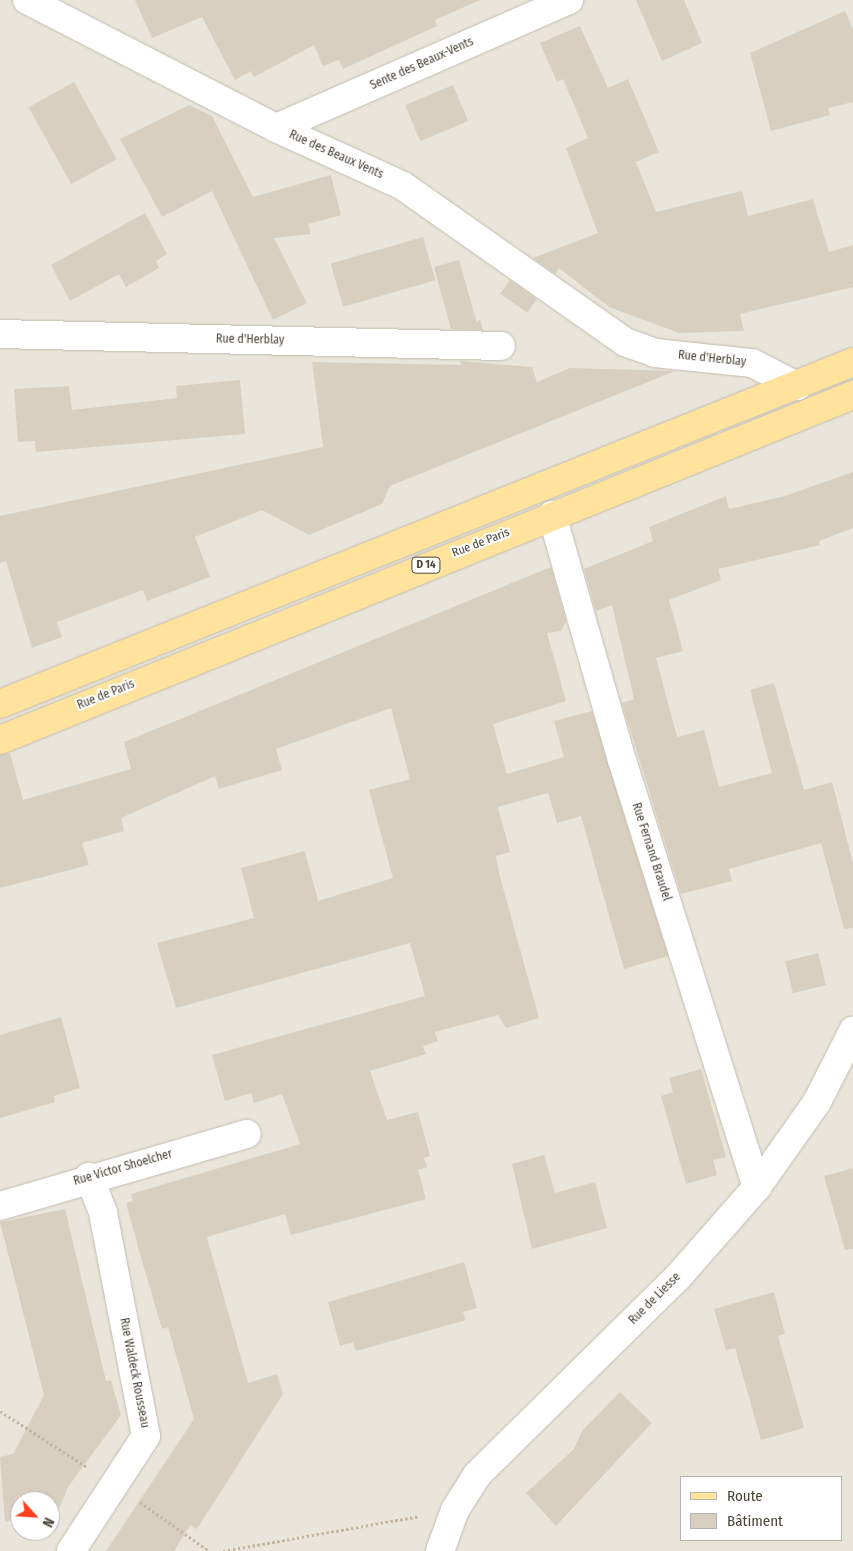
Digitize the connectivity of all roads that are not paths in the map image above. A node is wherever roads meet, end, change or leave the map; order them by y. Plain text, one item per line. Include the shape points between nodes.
1 (27, 0) edge
2 (569, 0) edge
3 (276, 128) junction
4 (0, 334) edge
5 (624, 342) joint
6 (501, 346) dead end
7 (853, 362) edge
8 (797, 386) junction
9 (853, 395) edge
10 (552, 515) junction
11 (0, 704) edge
12 (0, 740) edge
13 (853, 1031) edge
14 (247, 1134) dead end
15 (89, 1177) junction
16 (757, 1187) junction
17 (0, 1206) edge
18 (71, 1551) edge
19 (440, 1551) edge

1 - 3 street, Rue des Beaux Vents
2 - 3 street, Sente des Beaux-Vents
3 - 5 street, Rue des Beaux Vents via 403,186
4 - 6 street, Rue d'Herblay
5 - 8 street, Rue d'Herblay via 655,353 752,364
7 - 8 main road, D 14
8 - 11 main road, D 14
9 - 10 main road, Rue de Paris / D 14
10 - 12 main road, Rue de Paris / D 14
10 - 16 street, Rue Fernand Braudel via 622,760
13 - 16 street, Rue de Liesse via 817,1102
14 - 15 street, Rue Victor Shoelcher
15 - 17 street, Rue Victor Shoelcher
15 - 18 street, Rue Waldeck Rousseau via 103,1212 146,1436
16 - 19 street, Rue de Liesse via 678,1277 477,1475 455,1510

